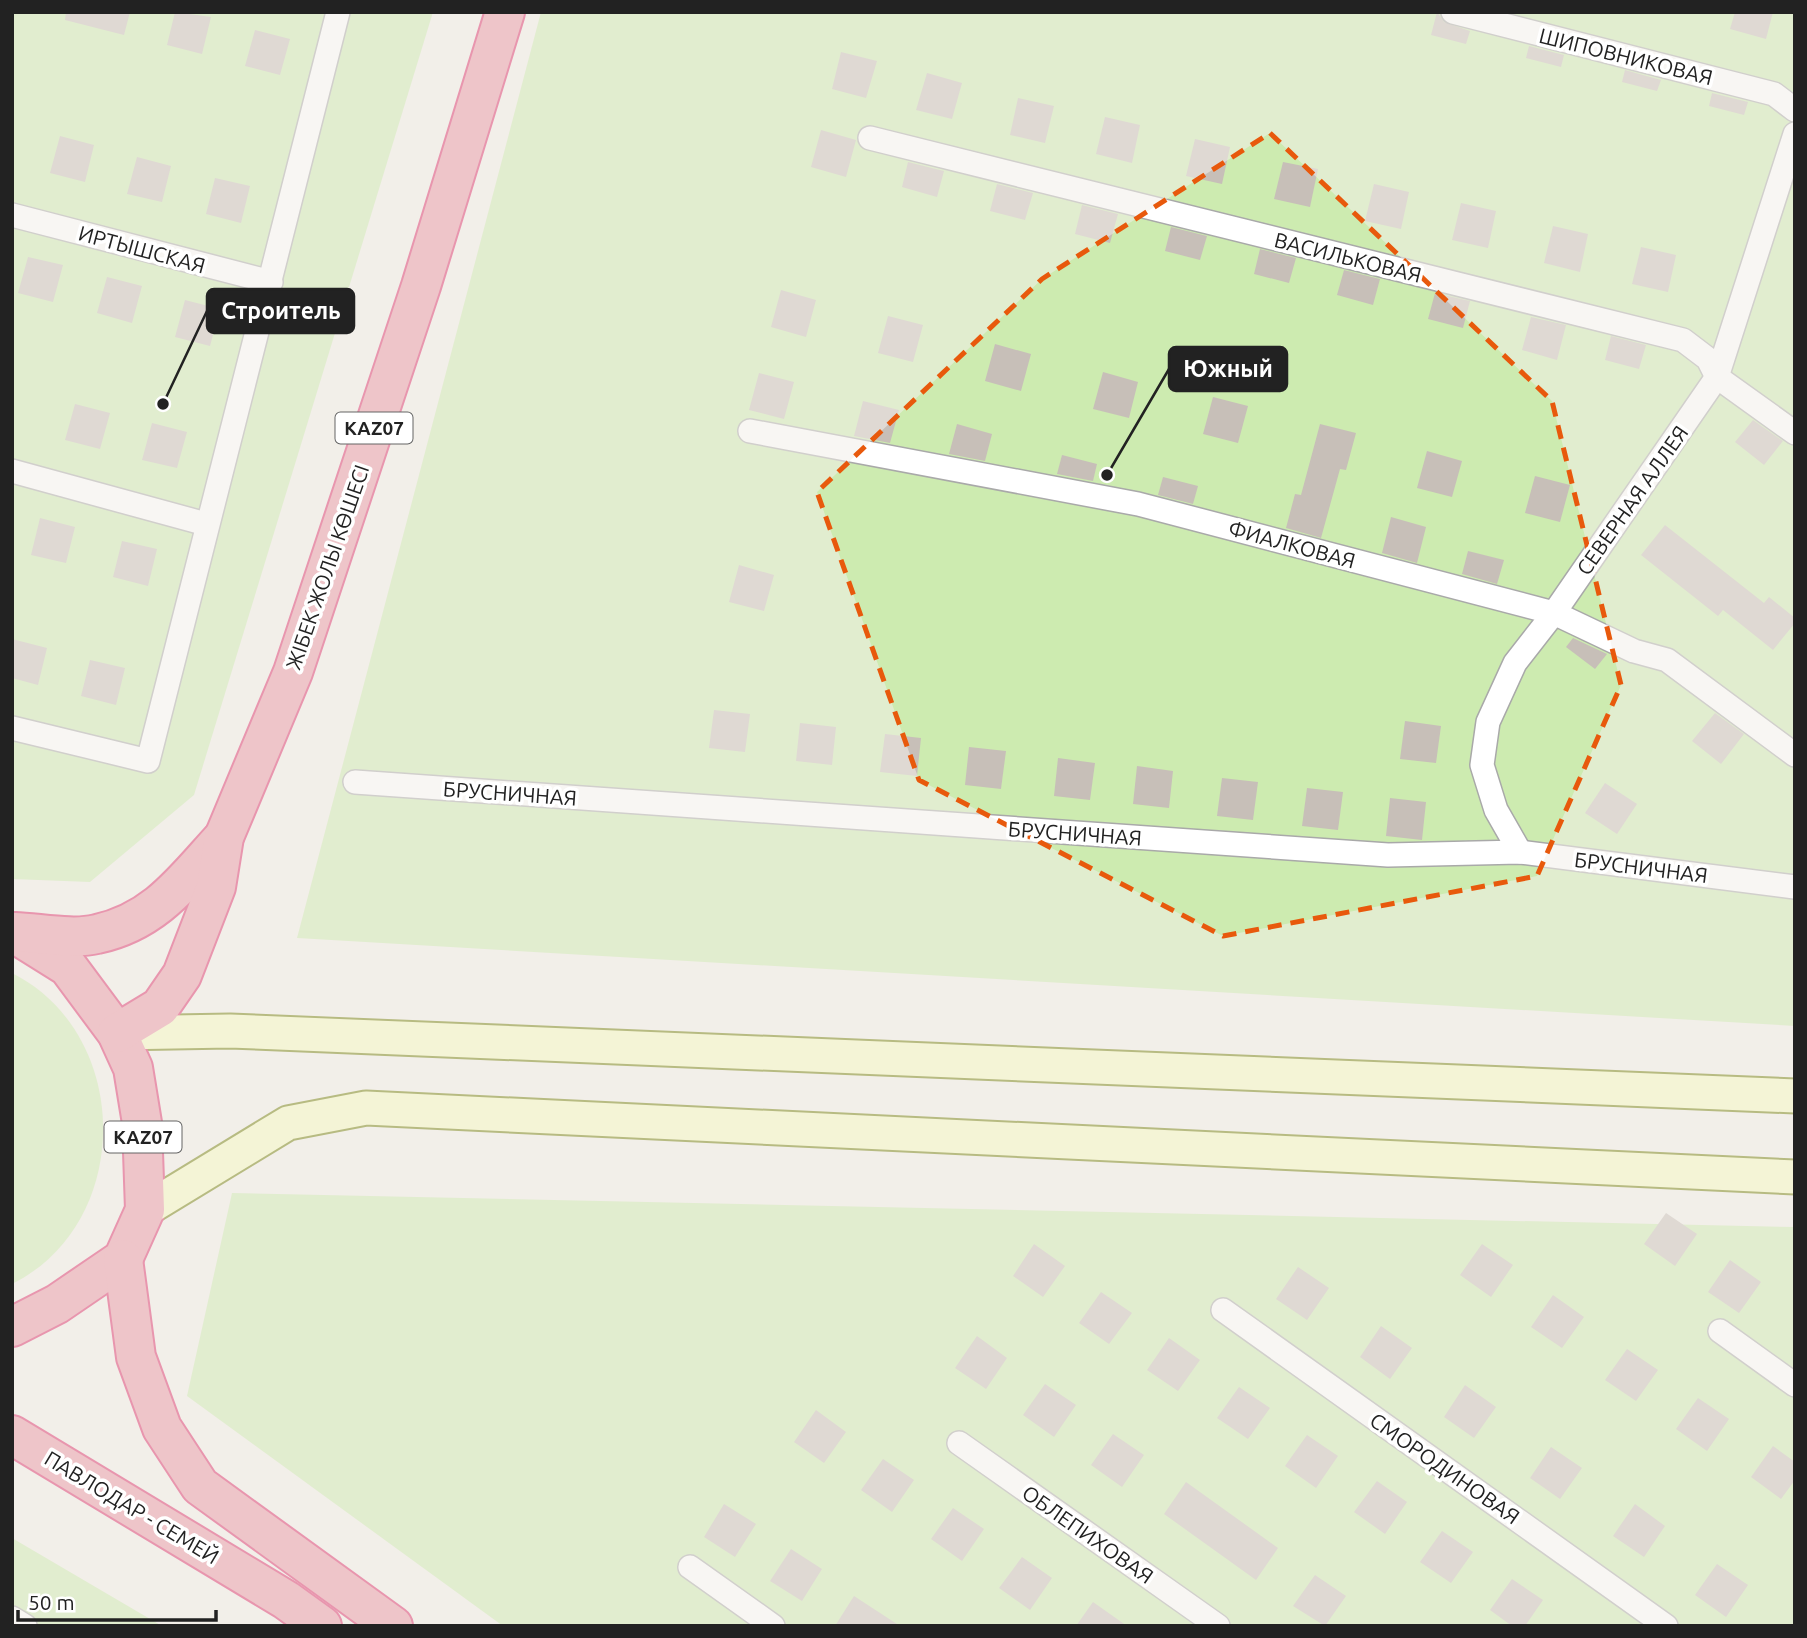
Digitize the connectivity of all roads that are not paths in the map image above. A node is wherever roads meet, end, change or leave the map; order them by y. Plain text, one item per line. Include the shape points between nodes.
1 (505, 12) edge
2 (1453, 12) edge
3 (336, 13) edge
4 (1795, 110) edge
5 (1795, 134) edge
6 (870, 138) dead end
7 (12, 215) edge
8 (271, 282) junction
9 (1717, 377) junction
10 (750, 431) dead end
11 (1795, 433) edge
12 (12, 471) edge
13 (206, 524) junction
14 (1554, 613) junction
15 (12, 728) edge
16 (1795, 755) edge
17 (355, 782) dead end
18 (224, 836) junction
19 (1520, 852) junction
20 (1795, 887) edge
21 (12, 932) edge
22 (117, 1033) junction
23 (1795, 1096) edge
24 (1795, 1177) edge
25 (145, 1210) junction
26 (123, 1259) junction
27 (1223, 1310) dead end
28 (12, 1326) edge
29 (1720, 1331) dead end
30 (1795, 1385) edge
31 (12, 1435) edge
32 (959, 1443) dead end
33 (690, 1567) dead end
34 (12, 1618) edge
35 (25, 1626) edge
36 (322, 1626) edge
37 (393, 1626) edge
38 (773, 1626) edge
39 (1217, 1626) edge
40 (1666, 1626) edge

1 - 18 highway, ЖІБЕК ЖОЛЫ КӨШЕСІ / KAZ07 via 421,286 293,672
2 - 4 street, ШИПОВНИКОВАЯ via 1774,94
3 - 8 street
5 - 9 street, СЕВЕРНАЯ АЛЛЕЯ
6 - 9 street, ВАСИЛЬКОВАЯ via 1683,340 1708,359
7 - 8 street, ИРТЫШСКАЯ
8 - 13 street
9 - 11 street, ВАСИЛЬКОВАЯ
9 - 14 street, СЕВЕРНАЯ АЛЛЕЯ
10 - 14 street, ФИАЛКОВАЯ via 1138,504
12 - 13 street
13 - 15 street via 148,761
14 - 16 street, ФИАЛКОВАЯ via 1634,651 1667,660
14 - 19 street, СЕВЕРНАЯ АЛЛЕЯ via 1515,663 1489,722 1482,765 1496,810
17 - 19 street, БРУСНИЧНАЯ via 1388,855
18 - 21 highway, ЖІБЕК ЖОЛЫ КӨШЕСІ / KAZ07 via 159,907 136,921 95,935
18 - 22 highway, ЖІБЕК ЖОЛЫ КӨШЕСІ / KAZ07 via 216,887 182,975 160,1007
19 - 20 street, БРУСНИЧНАЯ
21 - 22 highway, KAZ07 via 68,967
22 - 23 main road via 244,1032
22 - 25 highway, KAZ07 via 133,1068 142,1123
24 - 25 main road via 366,1108 288,1123
25 - 26 highway, KAZ07
26 - 28 highway via 57,1304
26 - 37 highway via 136,1357 162,1428 200,1486
27 - 40 street, СМОРОДИНОВАЯ
29 - 30 street
31 - 36 highway, ПАВЛОДАР - СЕМЕЙ
32 - 39 street, ОБЛЕПИХОВАЯ
33 - 38 street
34 - 35 street

